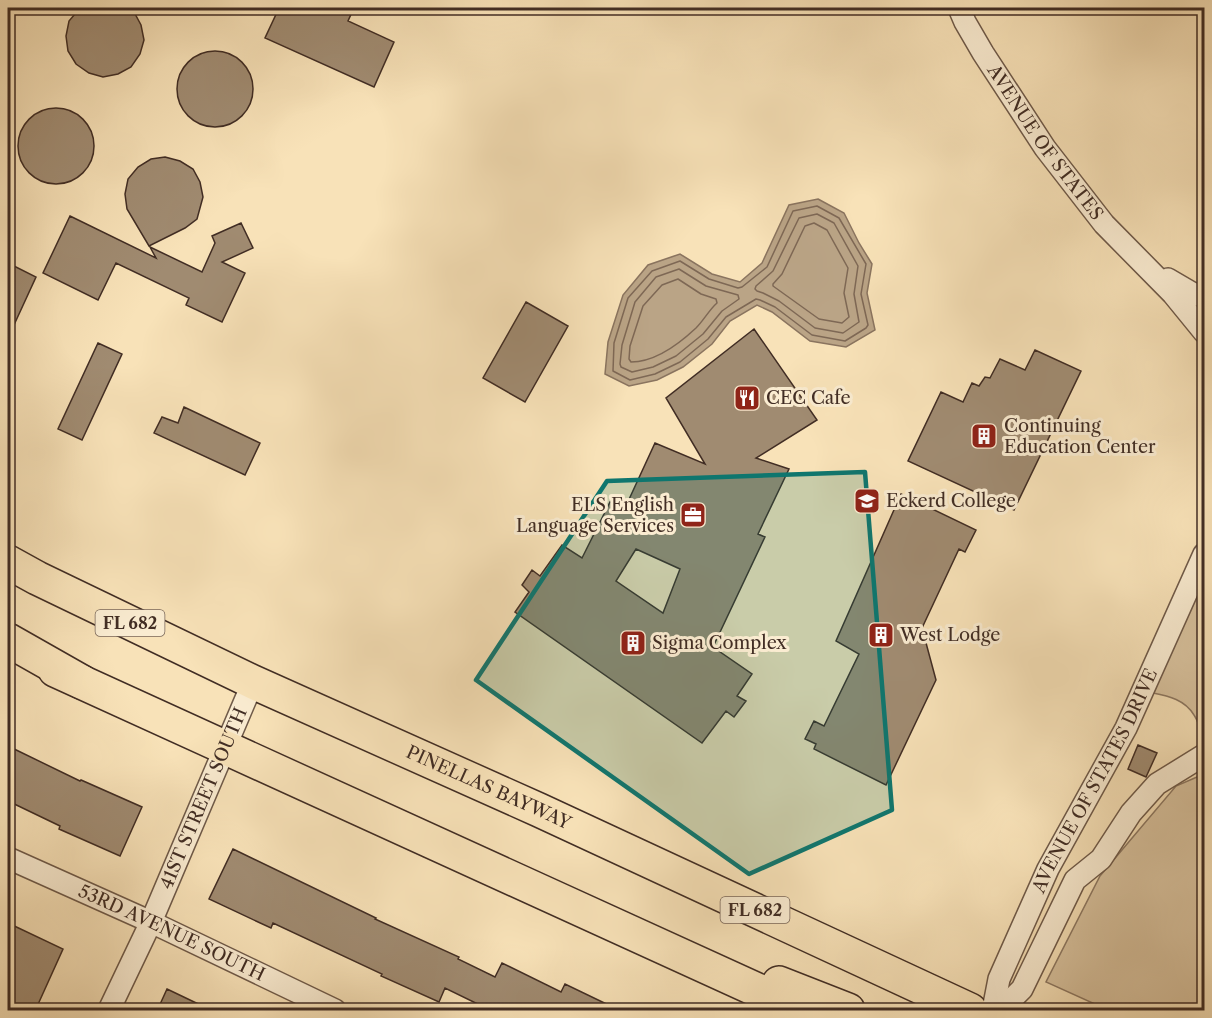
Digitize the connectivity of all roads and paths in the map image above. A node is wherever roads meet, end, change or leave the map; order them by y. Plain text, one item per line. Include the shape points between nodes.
1 (959, 8) edge
2 (1146, 267) junction
3 (1204, 297) edge
4 (1204, 332) edge
5 (1204, 554) edge
6 (8, 562) edge
7 (8, 640) edge
8 (8, 650) edge
9 (82, 682) junction
10 (253, 682) junction
11 (226, 748) junction
12 (1204, 755) edge
13 (8, 858) edge
14 (151, 922) junction
15 (682, 957) junction
16 (109, 1011) edge
17 (335, 1011) edge
18 (801, 1011) edge
19 (848, 1011) edge
20 (970, 1011) edge
21 (993, 1011) edge
22 (1001, 1011) edge

1 - 2 street, AVENUE OF STATES via 983,54 1045,148 1104,224
2 - 3 street, AVENUE OF STATES
2 - 4 street, AVENUE OF STATES
5 - 21 street, AVENUE OF STATES DRIVE via 1126,728 1048,869 999,979
6 - 10 main road, PINELLAS BAYWAY / FL 682
7 - 9 main road
8 - 9 main road
9 - 11 main road
10 - 11 street, 41ST STREET SOUTH
10 - 20 main road, PINELLAS BAYWAY / FL 682
11 - 14 street, 41ST STREET SOUTH
11 - 15 main road
12 - 22 street, AVENUE OF STATES DRIVE via 1157,784 1131,813 1101,859 1075,880 1022,989
13 - 14 street, 53RD AVENUE SOUTH
14 - 16 street, 41ST STREET SOUTH
14 - 17 street, 53RD AVENUE SOUTH
15 - 18 main road
15 - 19 main road via 766,978

